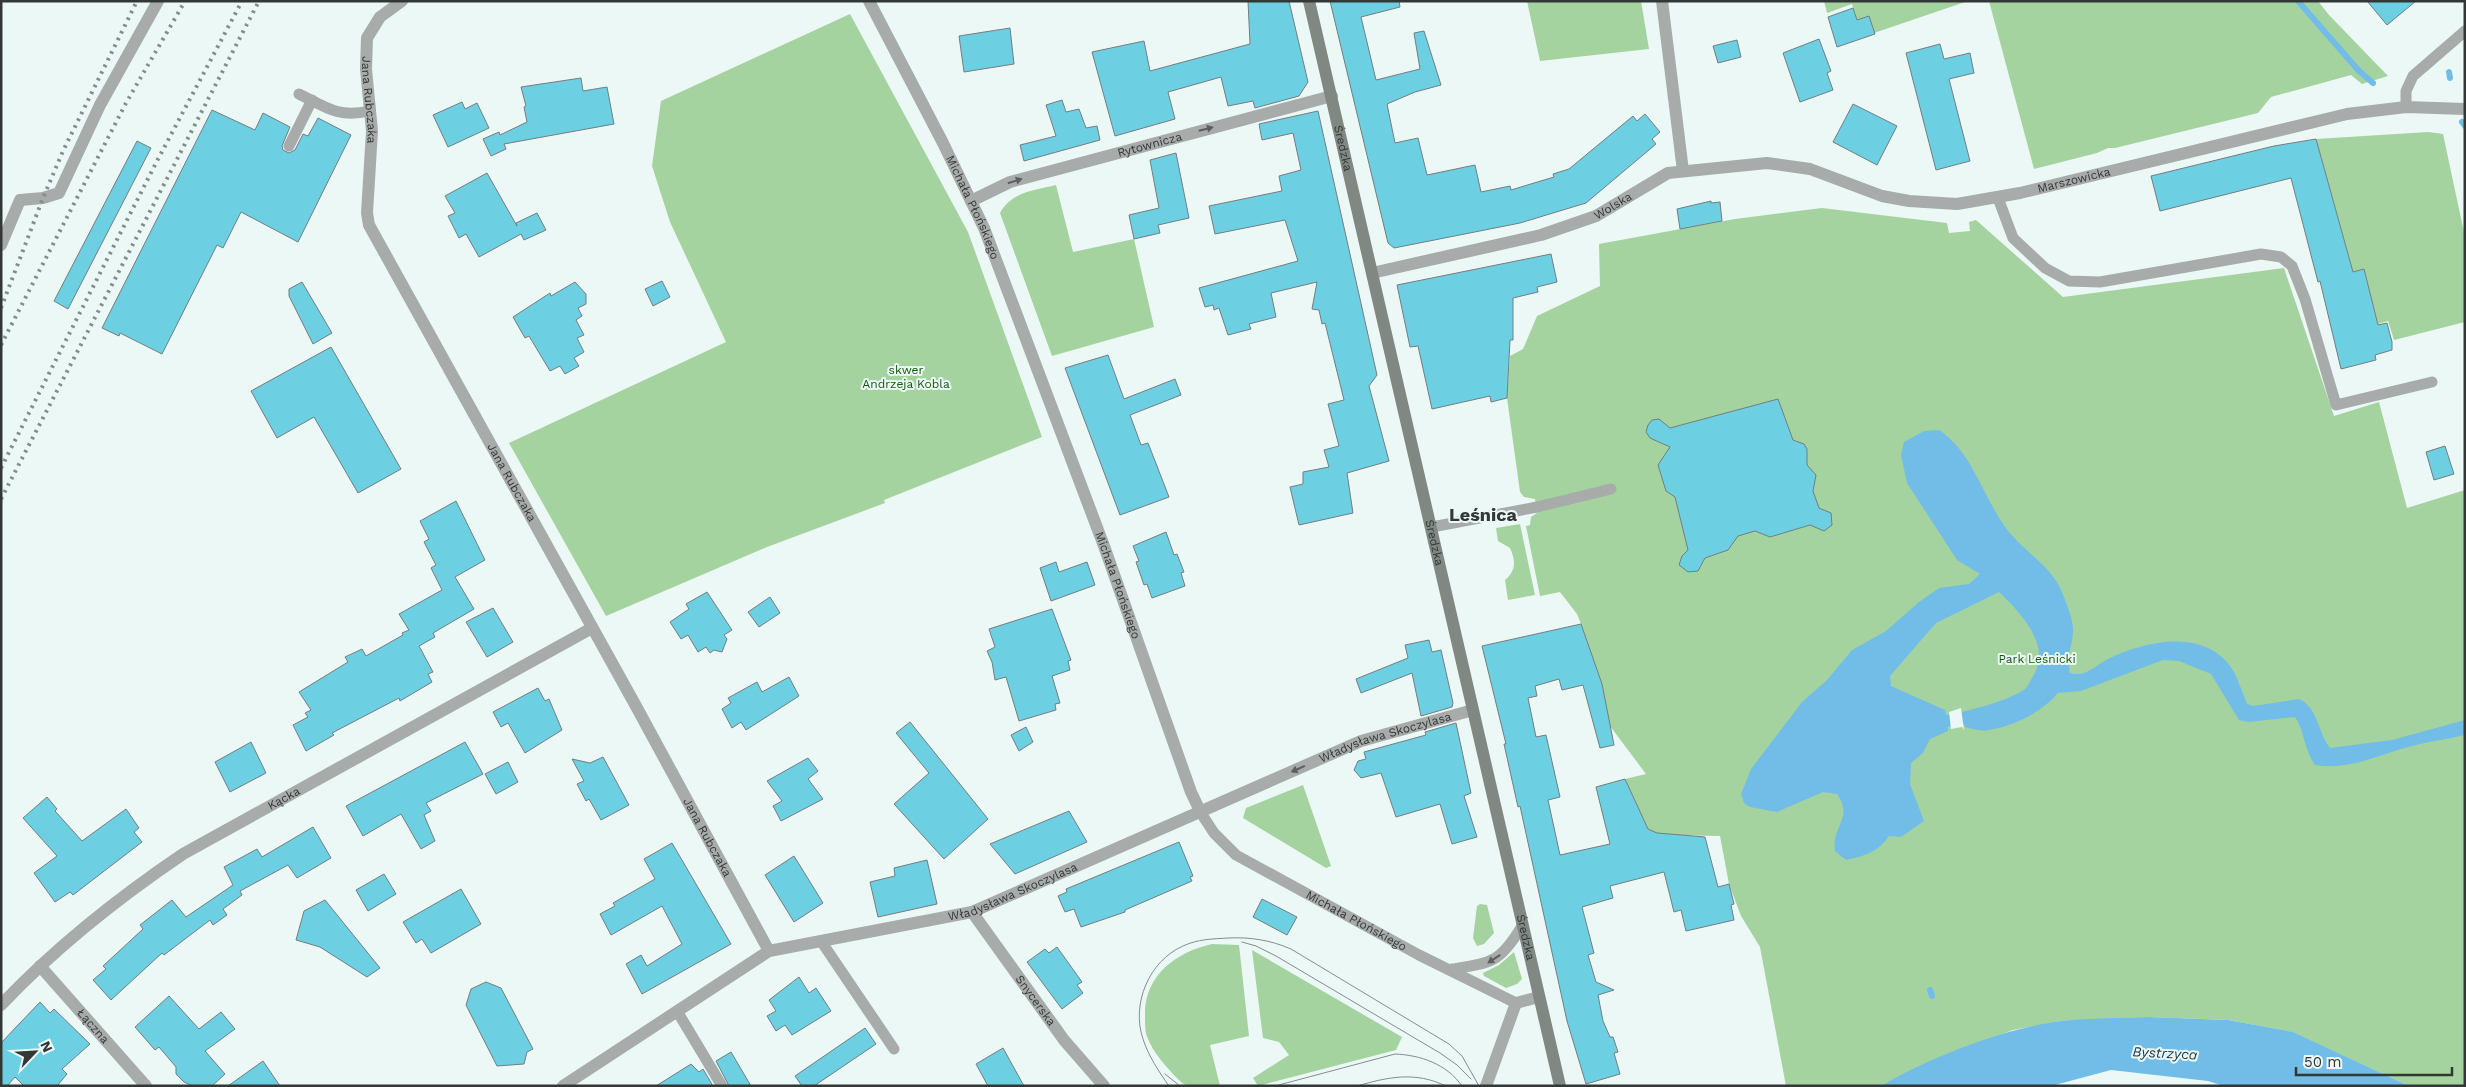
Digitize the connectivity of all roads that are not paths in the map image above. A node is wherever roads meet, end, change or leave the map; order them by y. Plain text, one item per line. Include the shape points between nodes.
1 (158, 1) edge
2 (402, 1) edge
3 (869, 1) edge
4 (1309, 1) edge
5 (1662, 1) edge
6 (2465, 31) edge
7 (299, 94) dead end
8 (1332, 96) junction
9 (312, 100) junction
10 (2406, 107) junction
11 (2465, 109) edge
12 (370, 111) junction
13 (289, 146) dead end
14 (1682, 171) junction
15 (1998, 198) junction
16 (971, 201) junction
17 (1, 246) edge
18 (1372, 273) junction
19 (2432, 382) dead end
20 (1611, 489) dead end
21 (1432, 527) junction
22 (592, 628) junction
23 (1473, 710) junction
24 (1201, 813) junction
25 (972, 912) junction
26 (1522, 926) junction
27 (821, 941) junction
28 (768, 951) junction
29 (40, 966) junction
30 (1451, 970) junction
31 (1538, 997) junction
32 (1516, 1003) junction
33 (1, 1005) edge
34 (677, 1011) junction
35 (894, 1050) dead end
36 (146, 1086) edge
37 (562, 1086) edge
38 (722, 1086) edge
39 (1104, 1086) edge
40 (1486, 1086) edge
41 (1560, 1086) edge

1 - 17 street via 100,105 59,193 20,200
2 - 12 street, Jana Rubczaka via 380,17 367,38
3 - 16 street, Michała Płońskiego
4 - 8 main road, Średzka
5 - 14 street
6 - 10 lane via 2413,76 2406,91
7 - 9 lane
16 -> 8 street, Rytownicza via 1010,182
8 - 18 main road, Średzka
9 - 12 lane via 338,113 352,115
9 - 13 lane
10 - 11 street, Marszowicka
10 - 15 street, Marszowicka via 2338,116
12 - 22 street, Jana Rubczaka via 369,225
14 - 15 street, Marszowicka via 1767,163 1810,169 1882,196 1909,201 1957,204
14 - 18 street, Wolska via 1668,172 1596,216 1541,235
15 - 19 lane via 2012,238 2045,268 2069,281 2100,282 2261,254 2281,257 2292,266 2305,299 2336,405
16 - 24 street, Michała Płońskiego via 1012,298
18 - 21 main road, Średzka
20 - 21 lane
21 - 23 main road, Średzka
22 - 28 street, Jana Rubczaka
22 - 29 street, Kącka via 183,854 138,884
23 -> 24 street, Władysława Skoczylasa via 1362,741
23 - 26 main road, Średzka
24 - 25 street, Władysława Skoczylasa
24 - 30 lane, Michała Płońskiego via 1214,833 1236,855
25 - 27 street, Władysława Skoczylasa
25 - 39 street, Snycerska via 1064,1040
26 -> 30 lane via 1509,948 1489,963
26 - 31 main road, Średzka
27 - 28 street, Władysława Skoczylasa
27 - 35 lane
28 - 34 street, Władysława Skoczylasa
29 - 33 street, Kącka
29 - 36 street, Łączna
30 - 32 lane, Michała Płońskiego
31 - 32 street
31 - 41 main road, Średzka
32 - 40 street
34 - 37 street, Władysława Skoczylasa
34 - 38 lane

